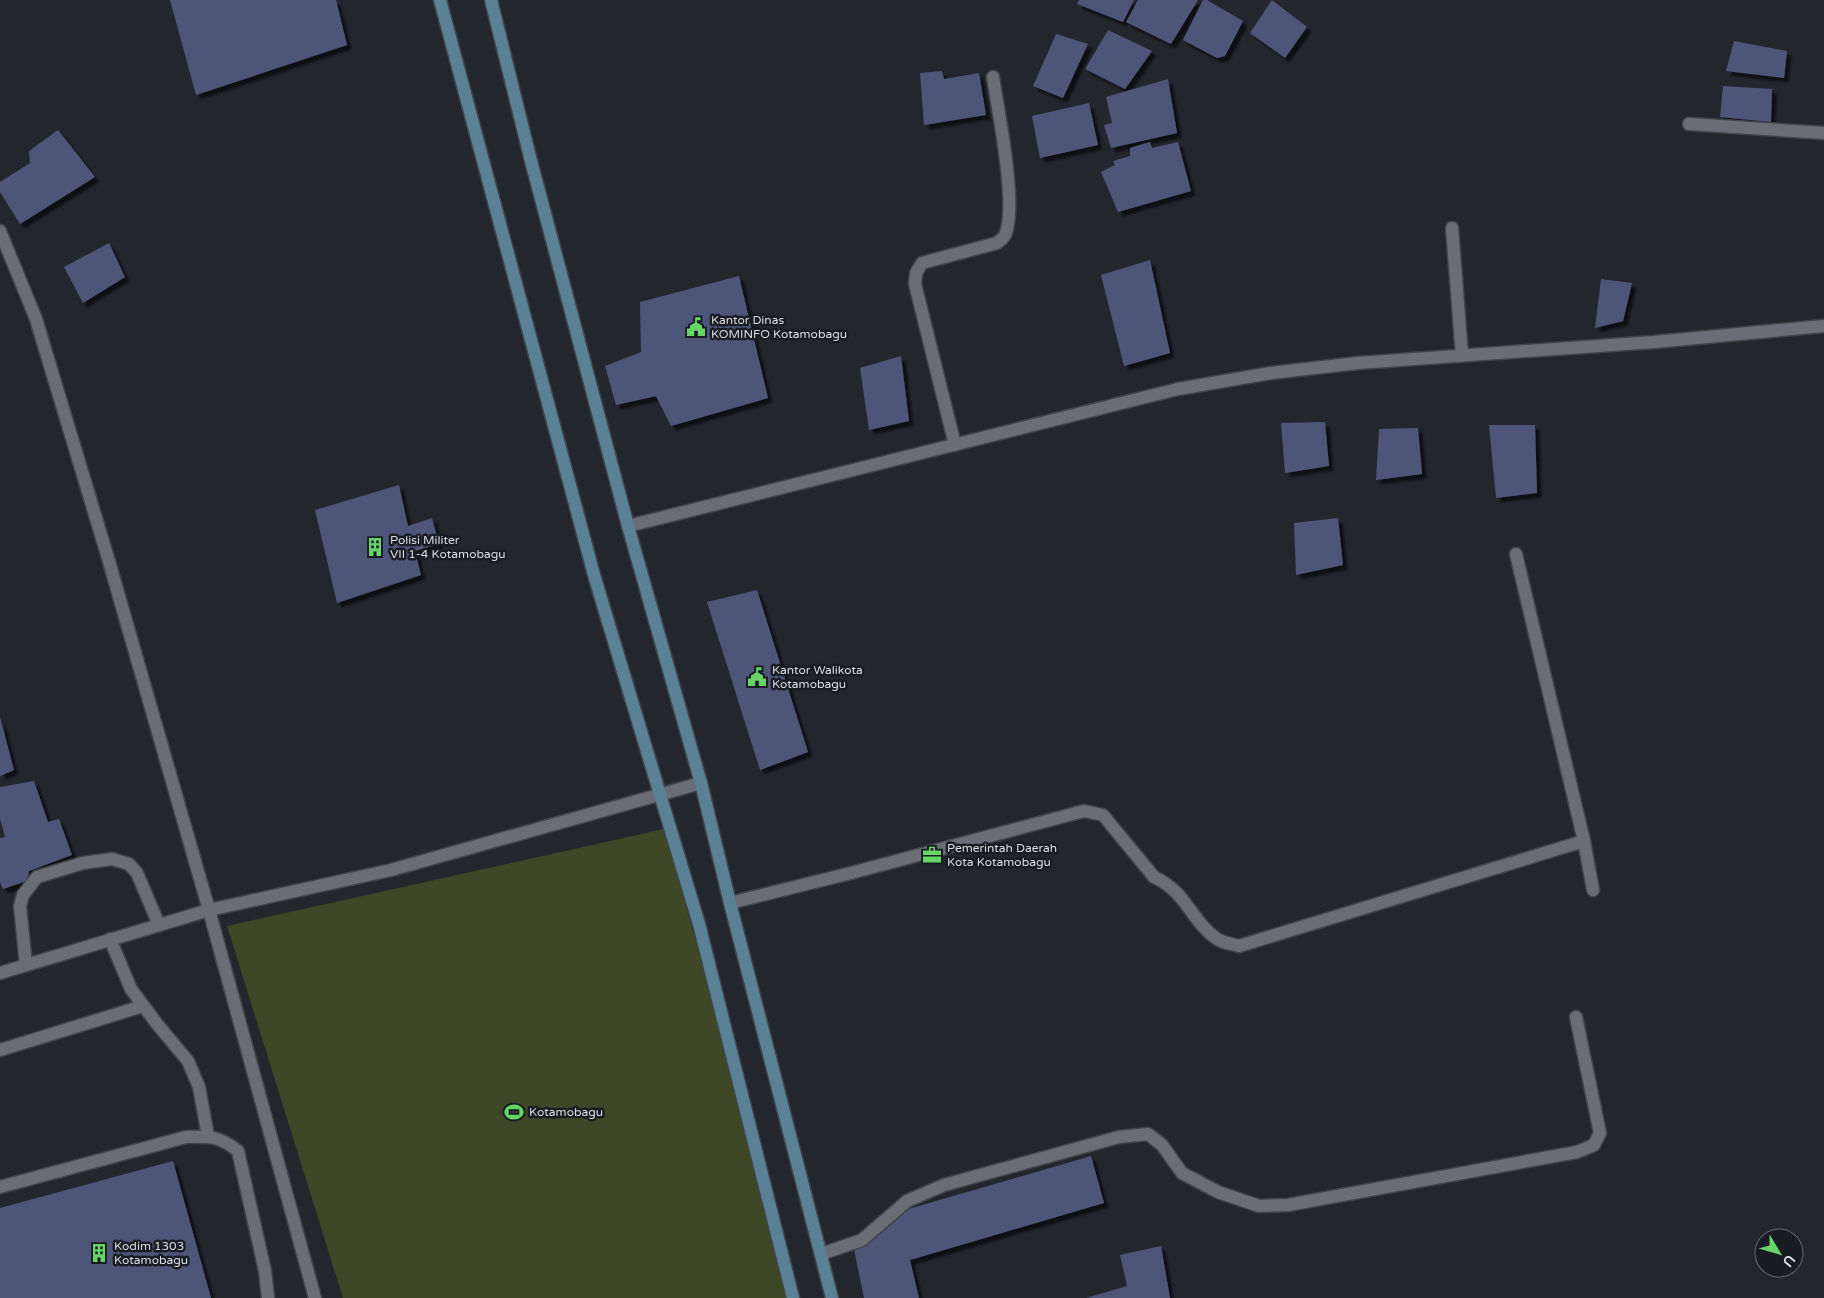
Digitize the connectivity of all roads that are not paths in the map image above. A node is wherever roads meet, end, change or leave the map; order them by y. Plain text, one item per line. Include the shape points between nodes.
1 (440, 0) edge
2 (491, 0) edge
3 (993, 77) dead end
4 (1689, 124) dead end
5 (1824, 133) edge
6 (1452, 228) dead end
7 (0, 231) edge
8 (1824, 326) edge
9 (1462, 355) junction
10 (955, 445) junction
11 (628, 526) junction
12 (1516, 554) dead end
13 (701, 783) junction
14 (660, 794) junction
15 (1584, 841) junction
16 (1593, 890) dead end
17 (730, 903) junction
18 (209, 910) junction
19 (159, 925) junction
20 (110, 940) junction
21 (26, 965) junction
22 (0, 973) edge
23 (143, 1006) junction
24 (1576, 1017) dead end
25 (0, 1050) edge
26 (208, 1136) junction
27 (0, 1187) edge
28 (821, 1254) junction
29 (268, 1298) edge
30 (315, 1298) edge
31 (793, 1298) edge
32 (832, 1298) edge

1 - 14 main road via 594,575
2 - 11 main road
3 - 10 street via 1010,190 1009,224 1005,237 997,243 922,262 916,273 915,284
4 - 5 street
6 - 9 street
7 - 18 street via 36,319
8 - 9 street via 1636,344
9 - 10 street via 1300,370 1215,383
10 - 11 street
11 - 13 main road
12 - 15 street
13 - 14 street
13 - 17 main road
14 - 18 street via 391,870
14 - 31 main road via 700,924
15 - 16 street
15 - 17 street via 1239,946 1219,940 1207,930 1180,894 1154,877 1103,815 1084,811
17 - 28 main road
18 - 19 street
18 - 30 street
19 - 20 street
19 - 21 street via 137,873 129,864 112,858 83,862 37,877 23,895 20,906
20 - 21 street
20 - 23 street via 131,989
21 - 22 street
23 - 25 street
23 - 26 street via 188,1061 199,1087
24 - 28 street via 1600,1133 1594,1146 1577,1152 1288,1205 1259,1206 1218,1192 1182,1173 1162,1145 1148,1134 1120,1136 944,1185 907,1201 862,1240
26 - 27 street via 186,1137
26 - 29 street via 227,1141 238,1151 266,1271
28 - 32 main road

